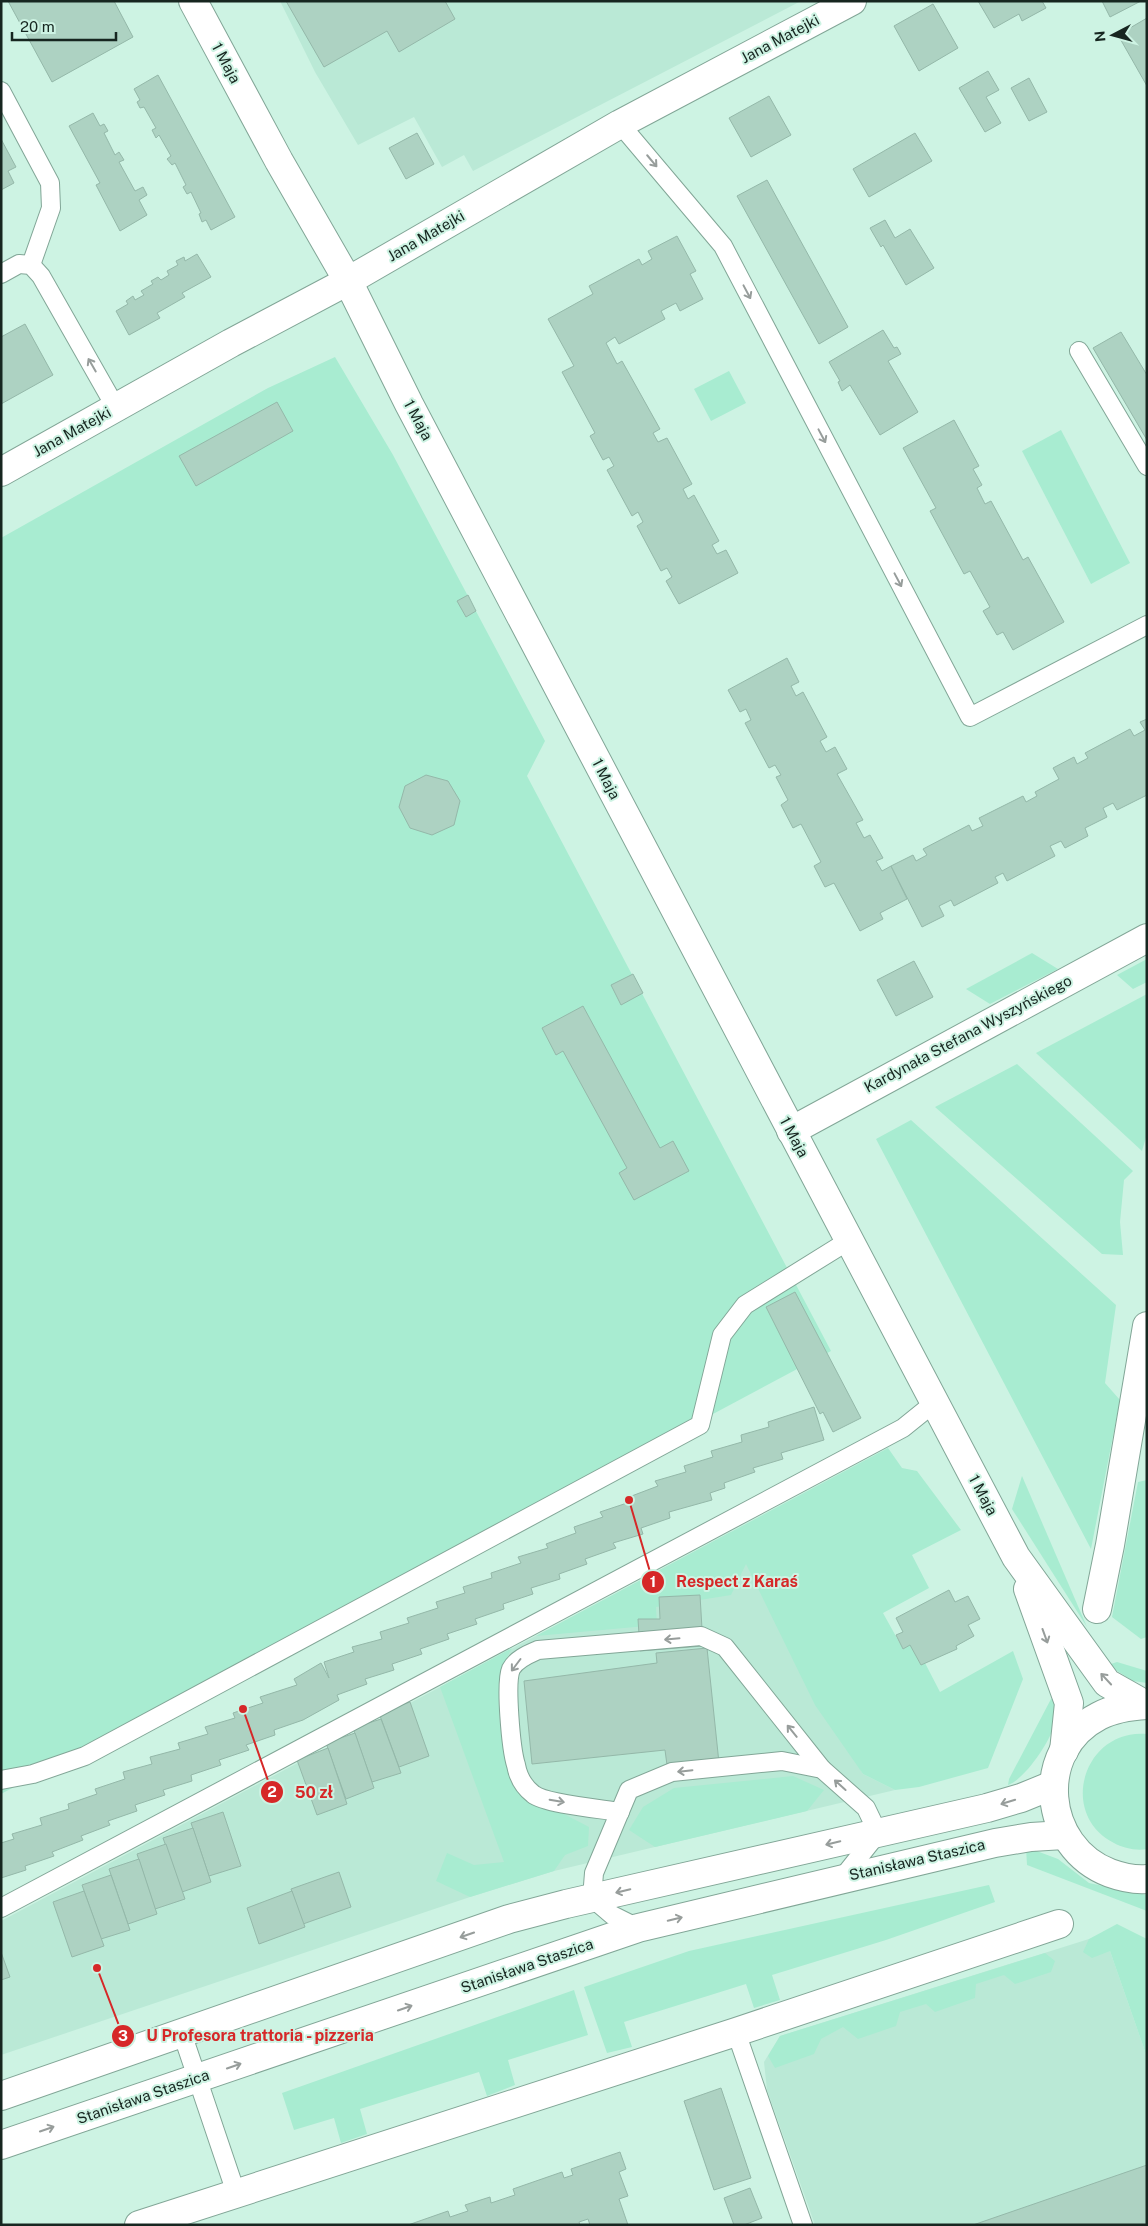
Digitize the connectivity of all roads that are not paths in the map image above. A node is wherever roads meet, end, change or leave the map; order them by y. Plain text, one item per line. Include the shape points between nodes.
1 (193, 1) edge
2 (852, 1) edge
3 (1, 91) edge
4 (620, 124) junction
5 (31, 265) junction
6 (1, 274) edge
7 (348, 281) junction
8 (1079, 351) dead end
9 (116, 408) junction
10 (1147, 466) edge
11 (1, 472) edge
12 (1147, 625) edge
13 (1147, 938) edge
14 (791, 1131) junction
15 (848, 1241) junction
16 (1147, 1326) edge
17 (934, 1403) junction
18 (1016, 1557) junction
19 (1097, 1609) dead end
20 (1146, 1705) edge
21 (1064, 1751) junction
22 (822, 1769) junction
23 (1, 1780) edge
24 (1053, 1785) junction
25 (620, 1812) junction
26 (878, 1833) junction
27 (1064, 1835) junction
28 (843, 1877) junction
29 (1146, 1880) edge
30 (592, 1898) junction
31 (1, 1908) edge
32 (1059, 1924) dead end
33 (638, 1928) junction
34 (736, 2032) junction
35 (182, 2033) junction
36 (197, 2078) junction
37 (1, 2096) edge
38 (1, 2145) edge
39 (236, 2193) junction
40 (139, 2225) edge
41 (804, 2225) edge

1 - 7 street, 1 Maja
2 - 4 street, Jana Matejki
3 - 5 lane via 50,183 51,208
4 - 7 street, Jana Matejki
4 -> 12 lane via 723,246 970,717
5 - 6 lane via 19,264
9 -> 5 lane via 41,276
7 - 9 street, Jana Matejki
7 - 14 street, 1 Maja via 409,404
8 - 10 lane
9 - 11 street, Jana Matejki
13 - 14 street, Kardynała Stefana Wyszyńskiego
14 - 15 street, 1 Maja
15 - 17 street, 1 Maja
15 - 23 lane via 745,1305 722,1335 700,1425 85,1756 34,1774
16 - 19 street
17 - 18 street, 1 Maja
17 - 31 lane via 894,1432
20 -> 18 street, 1 Maja via 1107,1683
18 -> 21 street, 1 Maja via 1069,1703
20 - 21 street via 1122,1707 1098,1716 1078,1731
21 - 24 street
22 -> 25 lane via 782,1761 672,1772 630,1790
22 -> 25 lane via 725,1647 701,1636 538,1650 523,1656 512,1668 508,1683 515,1764 523,1784 534,1796
26 -> 22 lane via 866,1808
24 -> 26 street via 987,1808
24 - 27 street via 1055,1810
25 - 30 lane via 594,1873
26 - 28 lane
26 -> 30 street
27 - 28 street, Stanisława Staszica via 995,1843
27 - 29 street via 1079,1854 1098,1868 1120,1877
33 -> 28 street, Stanisława Staszica
30 - 33 lane via 612,1915
30 -> 35 street via 509,1919
32 - 34 street
36 -> 33 street, Stanisława Staszica
34 - 39 street
34 - 41 lane
35 - 36 lane
35 - 37 street
38 -> 36 street, Stanisława Staszica
36 - 39 lane
39 - 40 street

